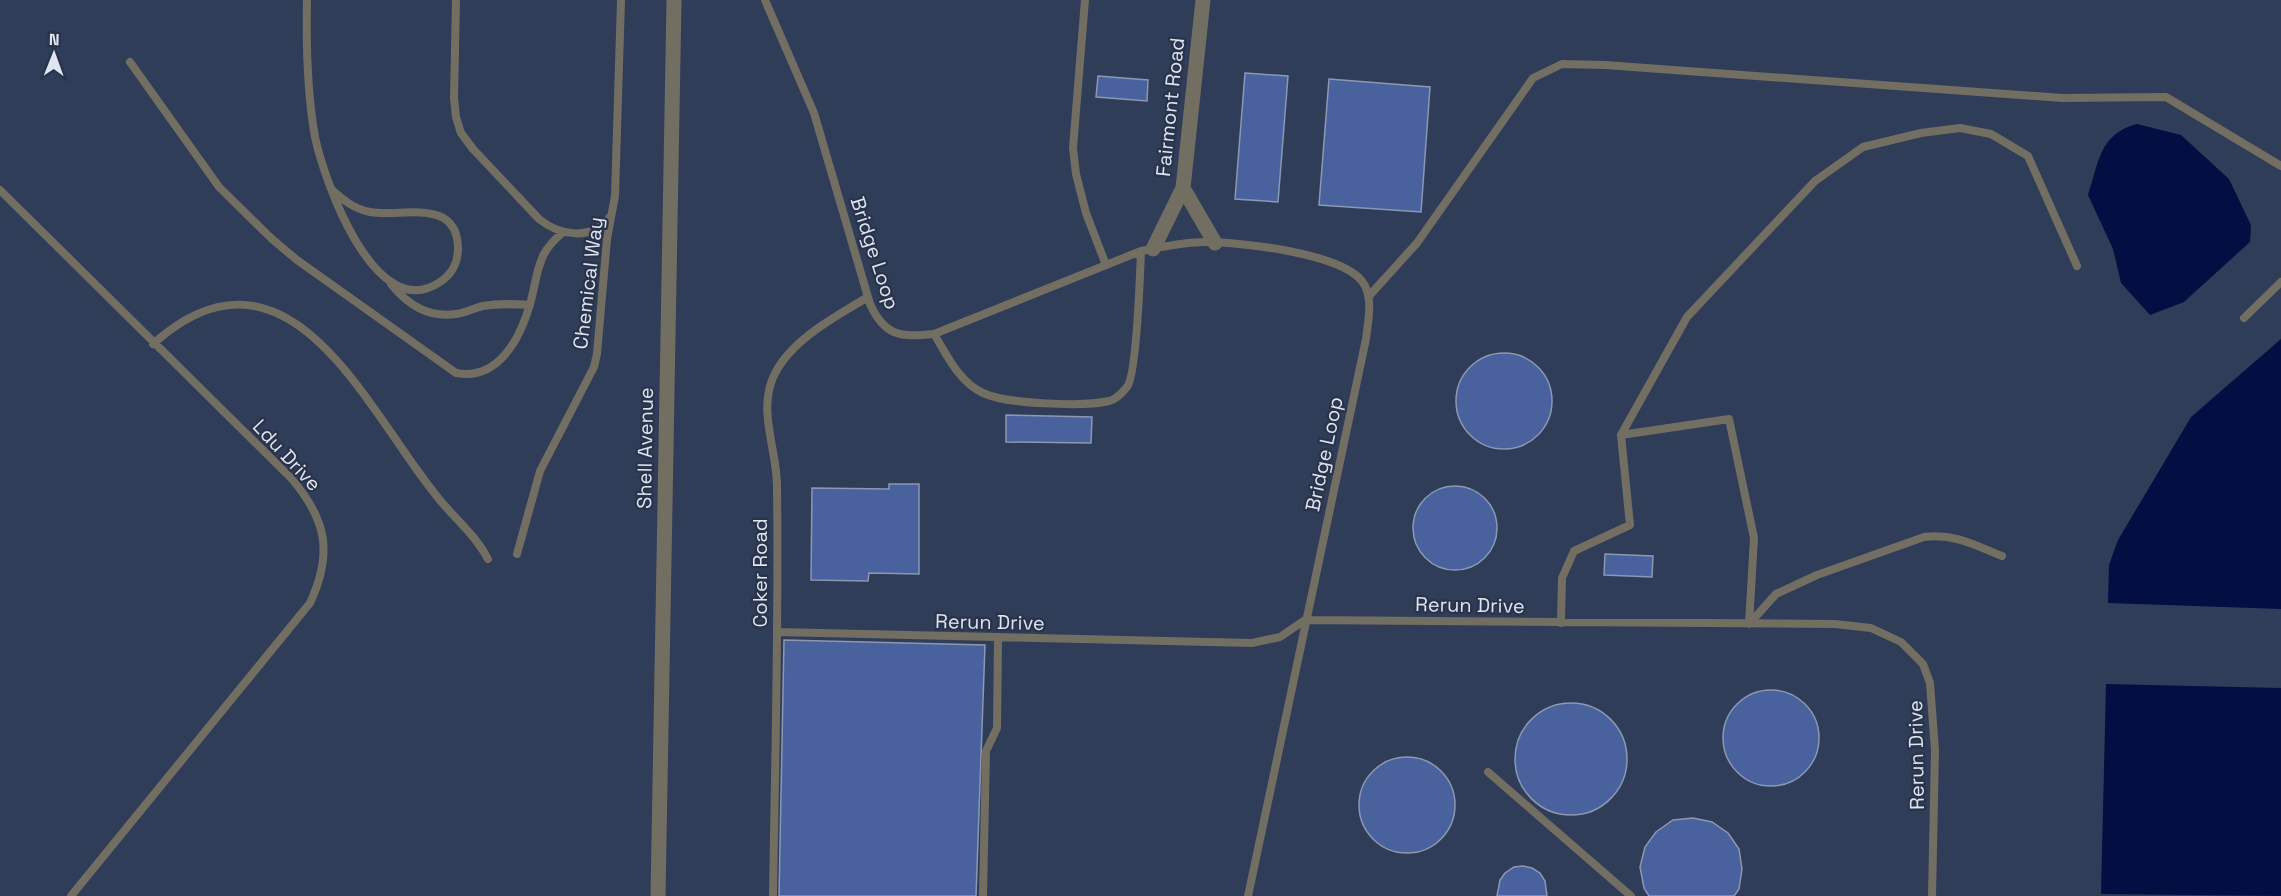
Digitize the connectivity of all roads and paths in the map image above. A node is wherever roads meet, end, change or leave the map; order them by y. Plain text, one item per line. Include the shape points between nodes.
1 (307, 0) edge
2 (456, 0) edge
3 (621, 0) edge
4 (674, 0) edge
5 (765, 0) edge
6 (1085, 0) edge
7 (1203, 0) edge
8 (130, 62) dead end
9 (2281, 166) edge
10 (1183, 188) junction
11 (331, 189) junction
12 (0, 190) edge
13 (612, 213) junction
14 (562, 233) junction
15 (1215, 243) junction
16 (1147, 250) junction
17 (1106, 265) junction
18 (2077, 266) dead end
19 (2281, 282) edge
20 (390, 283) junction
21 (1369, 296) junction
22 (868, 297) junction
23 (530, 305) junction
24 (2244, 318) dead end
25 (934, 334) junction
26 (153, 344) junction
27 (1621, 435) junction
28 (517, 554) dead end
29 (2001, 556) dead end
30 (488, 559) dead end
31 (1305, 620) junction
32 (1561, 623) junction
33 (1749, 624) junction
34 (777, 632) junction
35 (998, 638) junction
36 (1488, 772) dead end
37 (71, 896) edge
38 (658, 896) edge
39 (773, 896) edge
40 (983, 896) edge
41 (1248, 896) edge
42 (1631, 896) edge
43 (1932, 896) edge

1 - 11 lane via 315,137
2 - 14 lane via 454,98 461,134 539,219
3 - 13 lane, Chemical Way
4 - 38 street, Shell Avenue
5 - 22 lane, Bridge Loop via 814,113
6 - 17 lane via 1073,148 1086,213
7 - 10 street, Fairmont Road
8 - 23 lane via 219,187 272,239 456,373 469,376 491,369 515,339
9 - 21 lane via 2166,97 2062,98 1756,74 1562,64 1533,78 1417,243
10 - 15 street
10 - 16 street, Fairmont Road
11 - 20 lane via 345,222 375,269
11 - 20 lane via 356,208 371,213 429,212 452,227 458,253 448,277 420,290
12 - 26 lane, Ldu Drive
13 - 14 lane via 604,225 592,231
13 - 28 lane, Chemical Way via 594,367 540,471
14 - 23 lane via 543,255
15 - 16 lane, Bridge Loop via 1175,244
15 - 21 lane, Bridge Loop via 1334,262 1363,282
16 - 17 lane, Bridge Loop
16 - 25 lane via 1129,385 1112,401 1011,402 982,393 958,374
17 - 25 lane, Bridge Loop
18 - 27 lane via 2028,156 1991,134 1960,128 1863,147 1815,181 1687,317
19 - 24 lane
20 - 23 lane via 404,300 429,313 457,314 496,304
21 - 31 lane, Bridge Loop via 1366,339
22 - 25 lane, Bridge Loop via 882,326 892,333
22 - 34 lane, Coker Road via 802,341 771,380 766,400 777,484
26 - 30 lane via 189,317 208,310 249,306 284,317 328,349
26 - 37 lane, Ldu Drive via 308,498 318,517 323,561 319,583 295,624
27 - 32 lane via 1630,525 1574,551 1562,578
27 - 33 lane via 1729,419 1754,538
29 - 33 lane via 1954,536 1924,537 1776,594
31 - 32 lane, Rerun Drive
31 - 35 lane, Rerun Drive via 1280,637 1252,643
31 - 41 lane, Bridge Loop
32 - 33 lane, Rerun Drive
33 - 43 lane, Rerun Drive via 1871,628 1901,642 1923,664 1930,683 1934,728
34 - 35 lane, Rerun Drive
34 - 39 lane, Coker Road
35 - 40 lane via 997,728 986,751
36 - 42 lane

